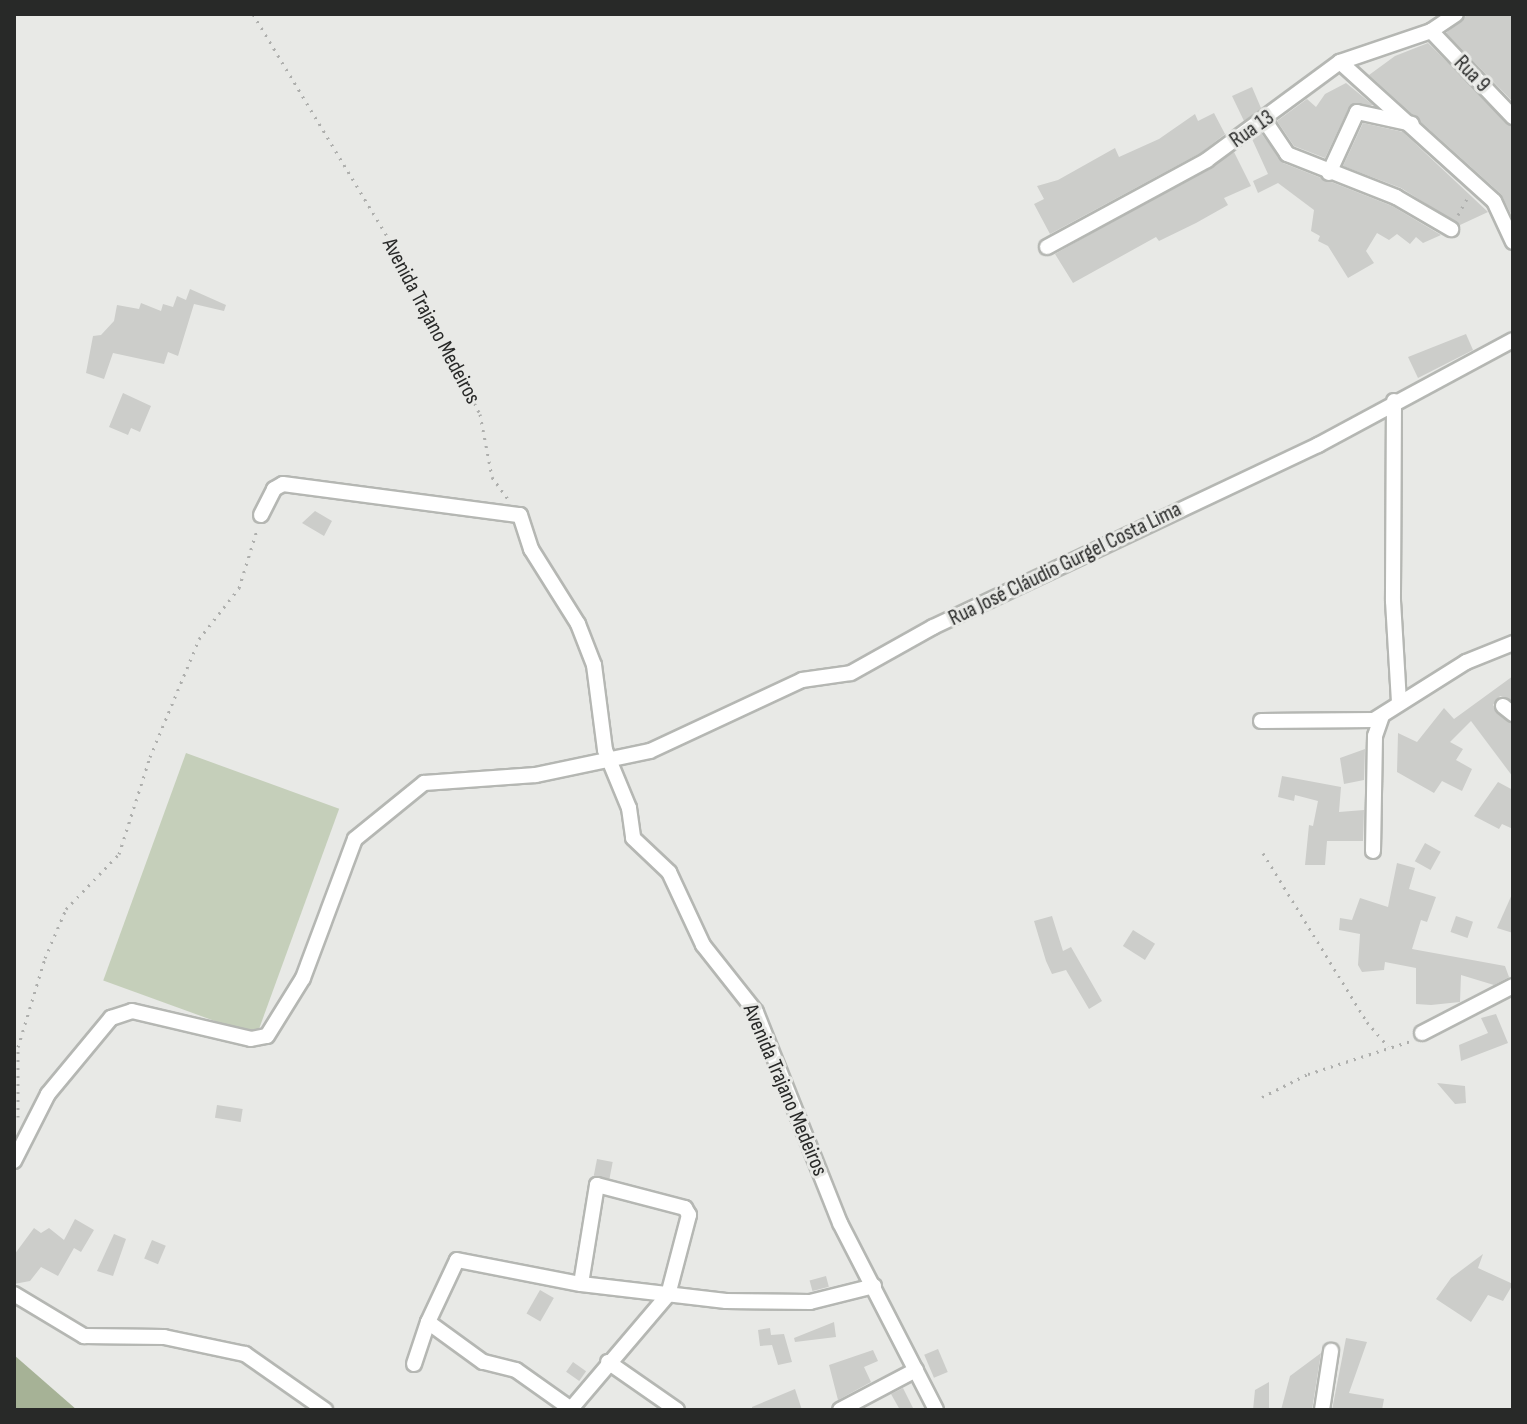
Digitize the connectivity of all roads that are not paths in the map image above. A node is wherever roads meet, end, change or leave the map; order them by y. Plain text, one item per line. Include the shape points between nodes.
1 (1456, 14) edge
2 (1431, 31) junction
3 (1340, 62) junction
4 (1513, 117) edge
5 (1265, 121) junction
6 (1412, 124) junction
7 (1329, 173) junction
8 (1451, 229) road end
9 (1513, 242) edge
10 (1047, 247) dead end
11 (1513, 340) edge
12 (1394, 401) junction
13 (261, 515) road end
14 (1513, 643) edge
15 (1399, 701) junction
16 (1382, 716) junction
17 (1261, 721) dead end
18 (609, 761) junction
19 (1373, 851) dead end
20 (1513, 986) edge
21 (1422, 1033) road end
22 (14, 1161) edge
23 (581, 1284) junction
24 (874, 1286) junction
25 (14, 1294) edge
26 (668, 1295) junction
27 (428, 1322) junction
28 (1331, 1351) dead end
29 (608, 1362) junction
30 (414, 1364) dead end
31 (916, 1370) junction
32 (570, 1409) edge
33 (325, 1410) edge
34 (677, 1410) edge
35 (840, 1410) edge
36 (936, 1410) edge
37 (1322, 1410) edge

1 - 2 street, Rua 13
2 - 3 street, Rua 13
2 - 4 street, Rua 9
3 - 5 street, Rua 13
3 - 6 street
5 - 7 street via 1287,154
5 - 10 street, Rua 13 via 1158,190
6 - 7 street via 1357,112
6 - 9 street via 1494,201
7 - 8 street via 1396,197
11 - 12 street, Rua José Cláudio Gurgel Costa Lima
12 - 15 street via 1393,601
12 - 18 street, Rua José Cláudio Gurgel Costa Lima via 1318,445 933,627 851,673 802,680 662,746
13 - 18 street, Avenida Trajano Medeiros via 274,489 283,484 520,515 531,549 578,624 594,665
14 - 15 street via 1466,662
15 - 16 street
16 - 17 street
16 - 19 street via 1375,736
18 - 22 street, Rua José Cláudio Gurgel Costa Lima via 536,775 433,779 408,792 349,849 337,895 303,978 267,1036 251,1039 132,1011 111,1018 48,1094
18 - 24 street, Avenida Trajano Medeiros via 627,799 633,838 669,872 703,945 756,1012 840,1223
20 - 21 street
23 - 26 street
23 - 26 street via 594,1189 601,1184 688,1212
23 - 27 street via 464,1257 457,1260
24 - 26 street via 810,1302
24 - 31 street, Avenida Trajano Medeiros
25 - 33 street via 84,1336 164,1337 245,1354
26 - 29 street
27 - 30 street
27 - 32 street via 483,1362 516,1370
28 - 37 street
29 - 32 street
29 - 34 street
31 - 35 street
31 - 36 street, Avenida Trajano Medeiros

